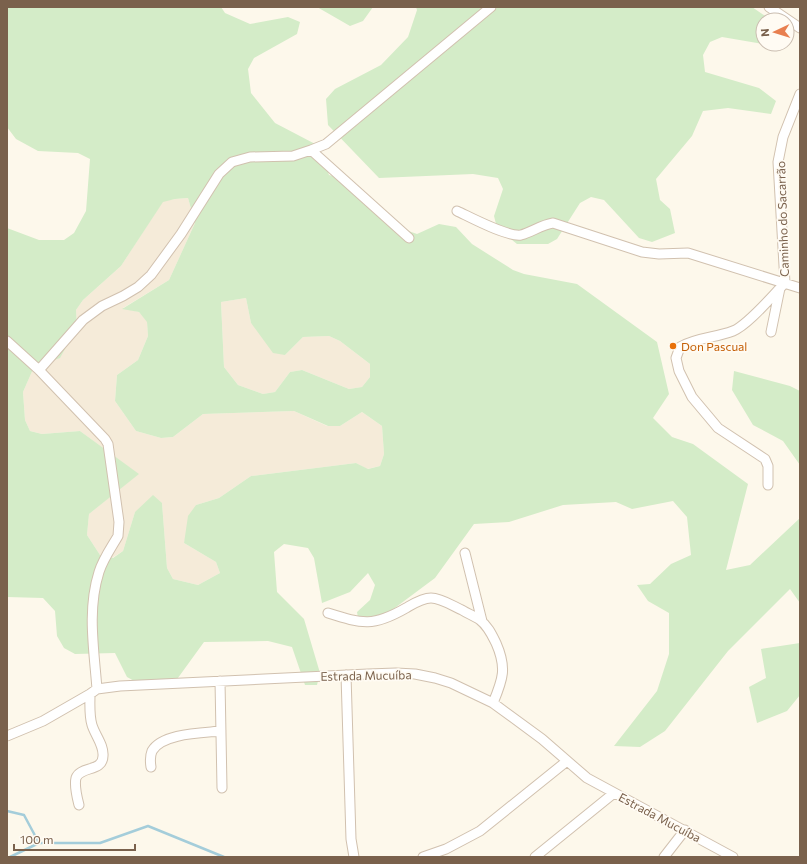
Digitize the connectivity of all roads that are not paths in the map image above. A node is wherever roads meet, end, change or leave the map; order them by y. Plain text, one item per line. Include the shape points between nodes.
1 (491, 7) edge
2 (768, 7) edge
3 (800, 28) edge
4 (800, 94) edge
5 (312, 150) junction
6 (457, 211) dead end
7 (409, 238) dead end
8 (783, 286) junction
9 (800, 288) edge
10 (771, 332) dead end
11 (7, 341) edge
12 (39, 370) junction
13 (768, 485) dead end
14 (465, 554) dead end
15 (328, 613) dead end
16 (482, 621) junction
17 (346, 675) junction
18 (220, 681) junction
19 (94, 691) junction
20 (493, 703) junction
21 (221, 731) junction
22 (7, 736) edge
23 (567, 761) junction
24 (151, 767) dead end
25 (222, 788) dead end
26 (614, 792) junction
27 (79, 805) dead end
28 (685, 830) junction
29 (354, 857) edge
30 (423, 857) edge
31 (535, 857) edge
32 (664, 857) edge
33 (732, 857) edge

1 - 5 street via 326,144
2 - 3 street
4 - 8 street, Caminho do Sacarrão via 783,137 778,162
5 - 7 street
5 - 12 street via 293,156 250,157 232,162 219,174 151,275 138,287 102,306 84,320
6 - 8 street via 508,234 520,235 553,223 642,252 688,253
8 - 9 street
8 - 10 street
8 - 13 street, Caminho do Sacarrão via 743,325 733,331 691,341 680,347 676,358 679,372 692,397 718,428 765,460 768,466
11 - 12 street
12 - 19 street via 108,444 119,526 118,536 99,572 92,608
14 - 16 street
15 - 16 street via 360,622 379,621 424,599 433,598
16 - 20 street via 492,633 504,664 500,687
17 - 18 street, Estrada Mucuíba
17 - 20 street, Estrada Mucuíba via 416,674 452,683
17 - 29 street via 351,839
18 - 19 street, Estrada Mucuíba
18 - 21 street
19 - 22 street, Estrada Mucuíba via 43,721
19 - 27 street via 90,717 103,757 97,766 80,772 77,777 75,785
20 - 23 street, Estrada Mucuíba
21 - 24 street via 185,735 161,743 153,750 150,758
21 - 25 street
23 - 26 street, Estrada Mucuíba via 586,778
23 - 30 street via 480,831 446,849
26 - 28 street, Estrada Mucuíba
26 - 31 street
28 - 32 street
28 - 33 street, Estrada Mucuíba

